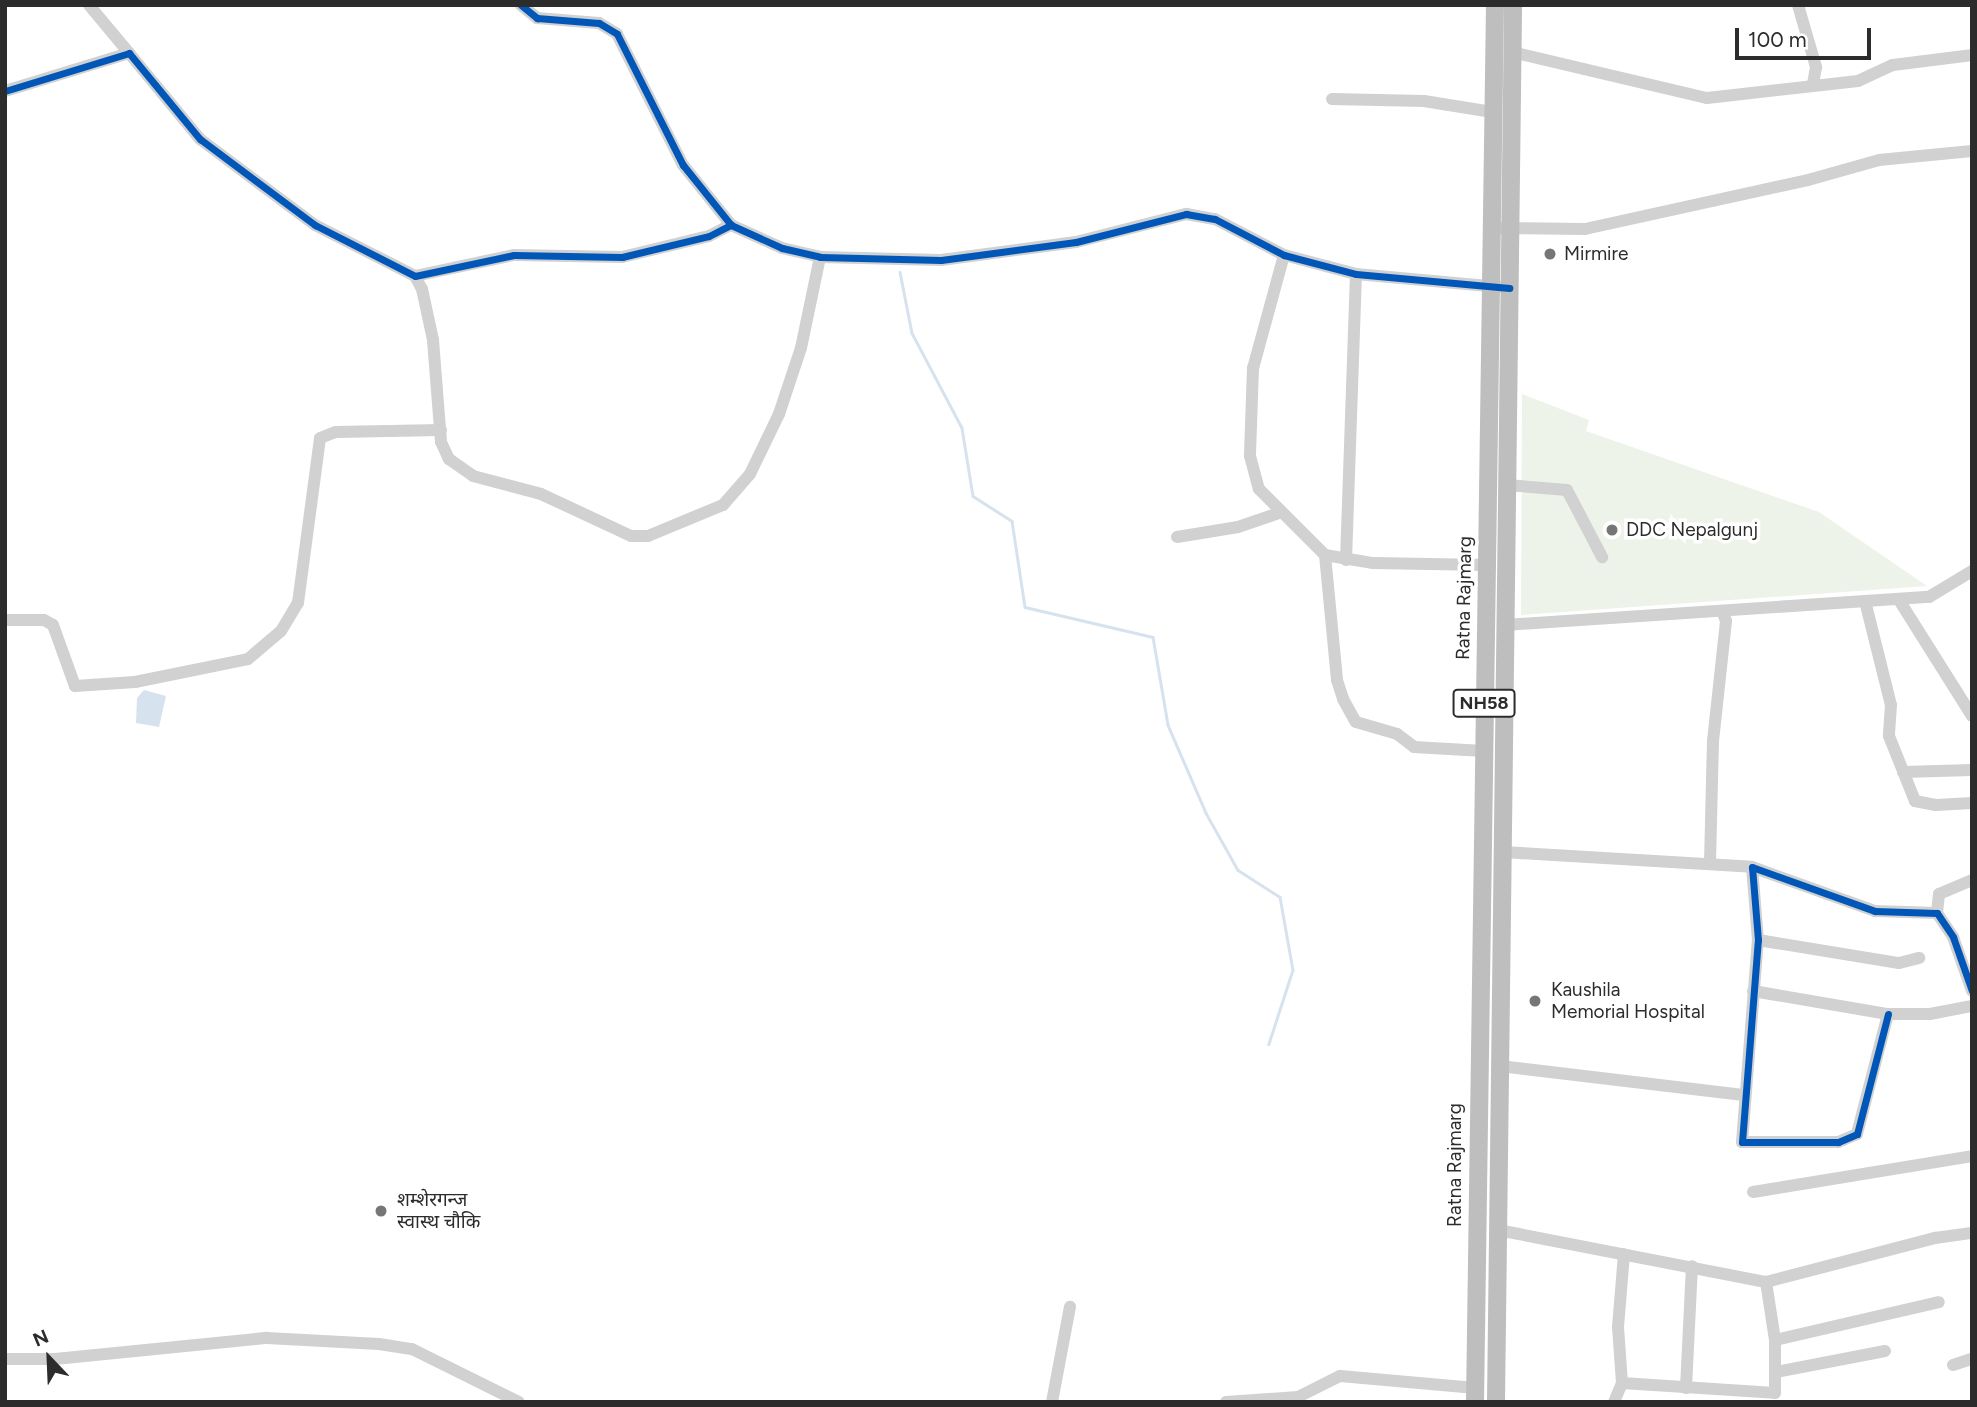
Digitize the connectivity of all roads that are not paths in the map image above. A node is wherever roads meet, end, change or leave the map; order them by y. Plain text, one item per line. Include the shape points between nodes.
1 (89, 5) edge
2 (521, 5) edge
3 (1495, 5) edge
4 (1513, 5) edge
5 (1798, 5) edge
6 (1512, 52) junction
7 (129, 53) junction
8 (1972, 55) edge
9 (1813, 84) junction
10 (5, 91) edge
11 (1332, 100) dead end
12 (1492, 111) junction
13 (1972, 151) edge
14 (731, 225) junction
15 (1492, 228) junction
16 (1511, 230) junction
17 (1284, 255) junction
18 (820, 257) junction
19 (1356, 274) junction
20 (415, 276) junction
21 (1489, 286) junction
22 (1509, 288) junction
23 (441, 429) junction
24 (1507, 485) junction
25 (1279, 513) junction
26 (1177, 537) dead end
27 (1325, 555) junction
28 (1602, 557) dead end
29 (1346, 561) junction
30 (1486, 565) junction
31 (1972, 572) edge
32 (1899, 600) junction
33 (1865, 601) junction
34 (1722, 611) junction
35 (5, 620) edge
36 (1505, 625) junction
37 (1972, 716) edge
38 (1484, 751) junction
39 (1972, 770) edge
40 (1903, 772) junction
41 (1972, 803) edge
42 (1503, 852) junction
43 (1710, 863) junction
44 (1752, 867) junction
45 (1972, 880) edge
46 (1937, 913) junction
47 (1758, 940) junction
48 (1919, 958) dead end
49 (1753, 991) junction
50 (1972, 991) edge
51 (1972, 1006) edge
52 (1888, 1014) junction
53 (1500, 1066) junction
54 (1743, 1095) junction
55 (1972, 1156) edge
56 (1753, 1192) dead end
57 (1498, 1230) junction
58 (1972, 1233) edge
59 (1624, 1254) junction
60 (1692, 1266) junction
61 (1766, 1282) junction
62 (1939, 1302) dead end
63 (1070, 1307) dead end
64 (1774, 1340) junction
65 (1885, 1351) dead end
66 (5, 1359) edge
67 (1972, 1359) edge
68 (1953, 1365) dead end
69 (1776, 1372) junction
70 (1622, 1383) junction
71 (1686, 1388) junction
72 (1475, 1395) edge
73 (519, 1402) edge
74 (1052, 1402) edge
75 (1226, 1402) edge
76 (1496, 1402) edge
77 (1614, 1402) edge

1 - 7 street
2 - 14 street via 537,18 599,23 617,34 683,165
3 - 12 highway, Ratna Rajmarg / NH58
4 - 6 highway, NH58
5 - 9 street via 1816,67
6 - 9 street via 1707,98 1735,98
6 - 16 highway, NH58
7 - 10 street
7 - 20 street via 200,139 315,225
8 - 9 street via 1893,65 1858,81
11 - 12 street via 1424,101
12 - 15 highway, Ratna Rajmarg / NH58
13 - 16 street via 1880,159 1808,180 1585,229
14 - 18 street via 782,248
14 - 20 street via 709,236 622,257 514,255
15 - 16 street
15 - 21 highway, Ratna Rajmarg / NH58
16 - 22 highway, NH58
17 - 18 street via 1215,219 1186,214 1009,254 902,261
17 - 19 street
17 - 25 street via 1253,368 1248,418 1250,456 1259,489
18 - 23 street via 811,314 779,414 739,491 705,514 648,536 631,536 541,494 460,469 443,451
19 - 21 street
19 - 29 street
20 - 23 street via 433,340
21 - 22 street
21 - 30 highway, Ratna Rajmarg / NH58
22 - 24 highway, NH58
23 - 35 street via 335,432 320,438 298,603 281,631 247,659 135,682 75,685 53,625 44,620
24 - 28 street via 1567,490
24 - 36 highway, NH58
25 - 26 street via 1238,527
25 - 27 street
27 - 29 street
27 - 38 street via 1337,680 1356,722 1397,734 1422,750
29 - 30 street
30 - 38 highway, Ratna Rajmarg / NH58
31 - 32 street via 1928,597
32 - 33 street
32 - 37 street
33 - 34 street
33 - 40 street via 1891,705 1889,736
34 - 36 street
34 - 43 street via 1726,621 1713,741
36 - 42 highway, NH58
38 - 72 highway, Ratna Rajmarg / NH58
39 - 40 street
40 - 41 street via 1915,801
42 - 43 street
42 - 53 highway, NH58
43 - 44 street
44 - 46 street via 1875,911
44 - 47 street
45 - 46 street via 1939,894
46 - 50 street via 1953,937
47 - 48 street via 1899,963
47 - 49 street
49 - 52 street
49 - 54 street
51 - 52 street via 1930,1014
52 - 54 street via 1857,1134 1838,1142 1742,1142
53 - 54 street
53 - 57 highway, NH58
55 - 56 street
57 - 59 street
57 - 76 highway, NH58
58 - 61 street via 1935,1238
59 - 60 street
59 - 70 street via 1618,1328
60 - 61 street
60 - 71 street
61 - 64 street
62 - 64 street
63 - 74 street
64 - 69 street
65 - 69 street
66 - 73 street via 55,1359 267,1338 379,1344 412,1349
67 - 68 street
69 - 71 street via 1775,1393 1766,1396
70 - 71 street
70 - 77 street
72 - 75 street via 1340,1376 1298,1396

